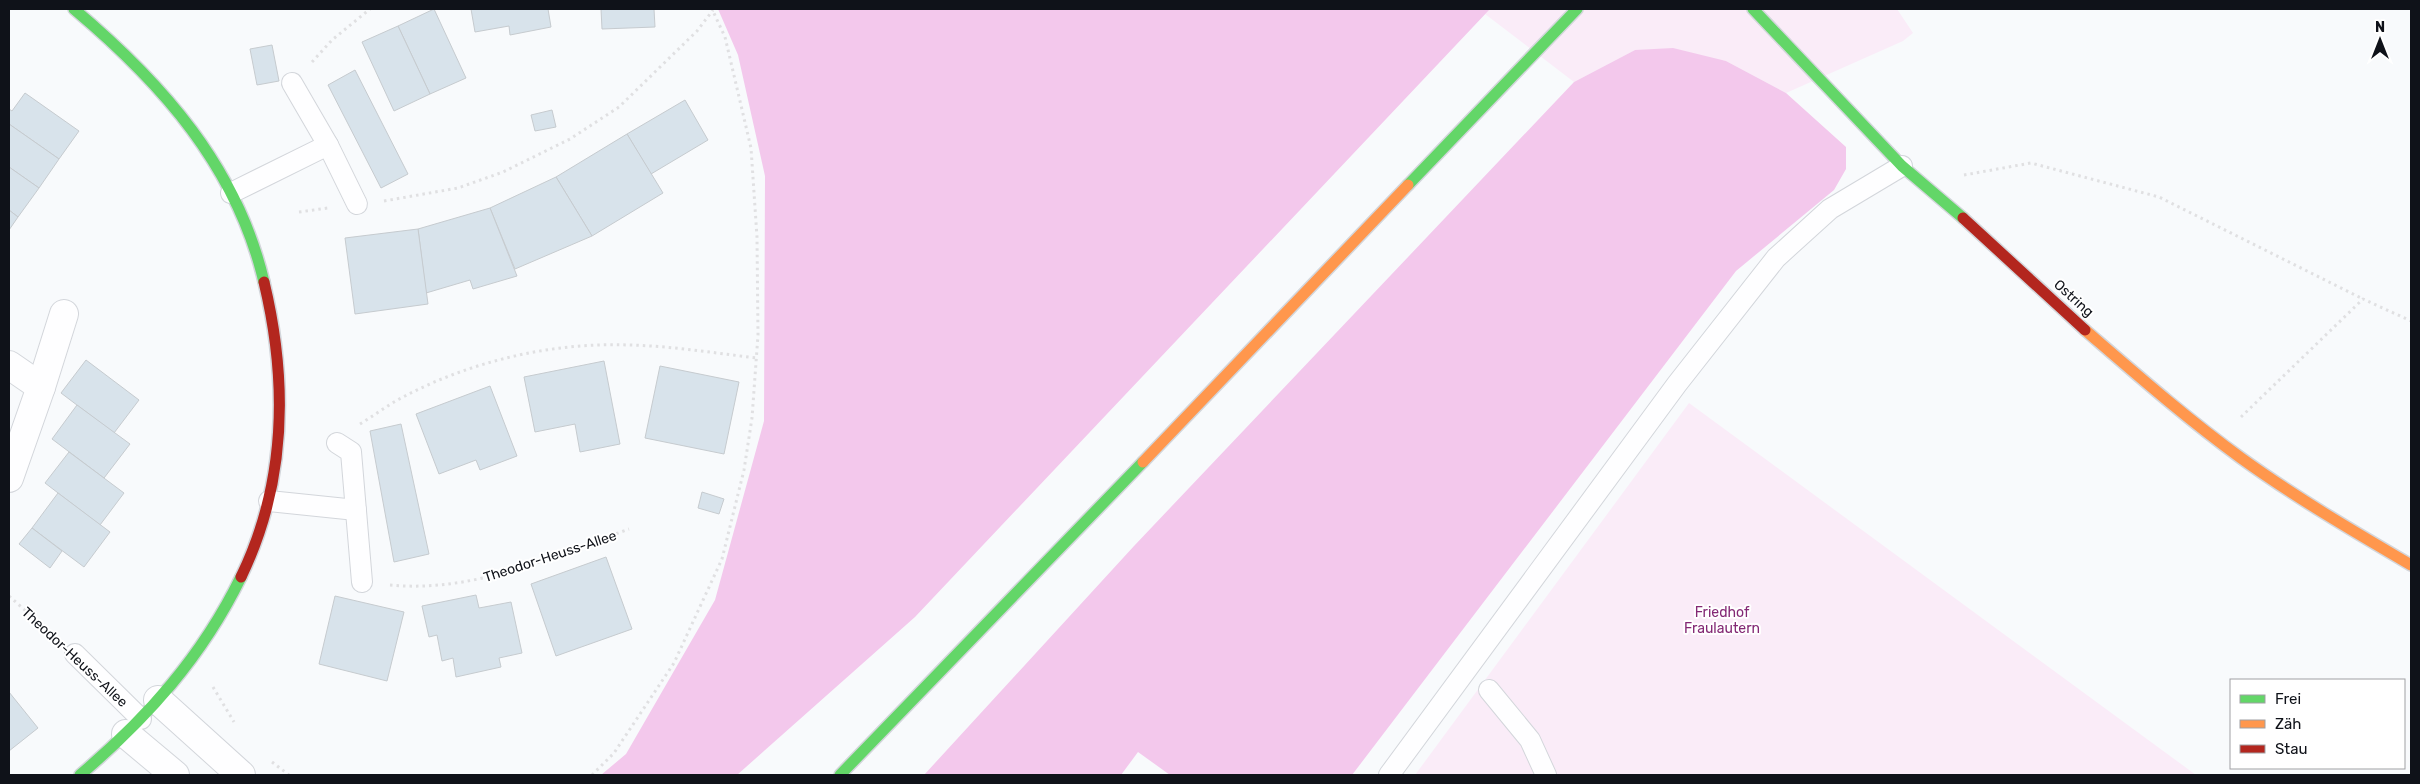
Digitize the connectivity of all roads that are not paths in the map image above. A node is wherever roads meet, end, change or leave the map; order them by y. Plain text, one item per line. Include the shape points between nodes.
1 (74, 9) edge
2 (1577, 9) edge
3 (1753, 9) edge
4 (292, 83) road end
5 (328, 145) junction
6 (1902, 166) junction
7 (231, 193) junction
8 (357, 204) road end
9 (64, 314) dead end
10 (9, 365) edge
11 (41, 387) junction
12 (337, 443) road end
13 (9, 478) edge
14 (269, 501) junction
15 (356, 510) junction
16 (2411, 565) edge
17 (362, 582) road end
18 (74, 654) road end
19 (1489, 690) dead end
20 (142, 718) junction
21 (80, 775) edge
22 (175, 775) edge
23 (241, 775) edge
24 (840, 775) edge
25 (1390, 775) edge
26 (1546, 775) edge

1 - 7 street via 152,79 192,129
2 - 24 street
3 - 6 street, Ostring
4 - 5 lane
5 - 7 lane
5 - 8 lane
6 - 16 street, Ostring via 2091,334 2217,440 2312,507
6 - 25 lane via 1830,209 1776,258 1677,384
7 - 14 street via 252,244 270,302 278,359 281,412
9 - 11 street
10 - 11 street
11 - 13 street
12 - 15 lane via 351,452
14 - 15 lane
14 - 20 street via 238,583 195,656
15 - 17 lane
18 - 20 lane, Theodor-Heuss-Allee
19 - 26 lane via 1530,740
20 - 21 street
20 - 22 street, Theodor-Heuss-Allee
20 - 23 street, Theodor-Heuss-Allee

